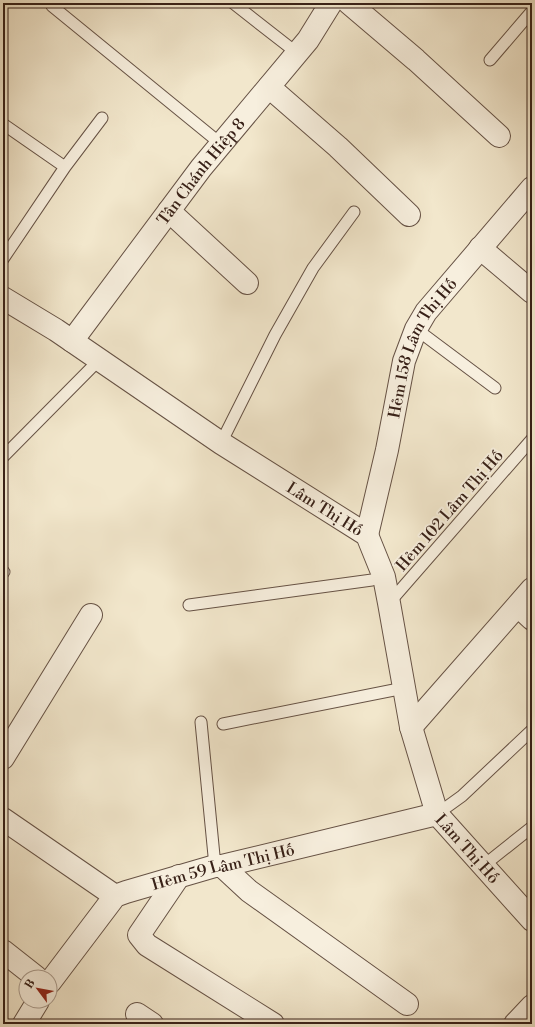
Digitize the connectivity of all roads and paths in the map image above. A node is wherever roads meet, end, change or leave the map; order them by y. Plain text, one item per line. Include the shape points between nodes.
1 (233, 3) edge
2 (331, 3) edge
3 (349, 3) edge
4 (52, 6) dead end
5 (532, 11) edge
6 (297, 53) junction
7 (490, 60) dead end
8 (269, 87) junction
9 (102, 118) dead end
10 (3, 124) edge
11 (500, 136) dead end
12 (221, 144) junction
13 (65, 167) junction
14 (532, 188) edge
15 (169, 211) junction
16 (354, 212) dead end
17 (409, 215) dead end
18 (480, 248) junction
19 (3, 259) edge
20 (247, 283) dead end
21 (532, 292) edge
22 (3, 298) edge
23 (416, 329) junction
24 (72, 341) junction
25 (99, 360) junction
26 (496, 388) dead end
27 (532, 439) edge
28 (221, 443) junction
29 (3, 457) edge
30 (367, 535) junction
31 (384, 577) junction
32 (532, 589) edge
33 (389, 603) junction
34 (189, 605) dead end
35 (525, 612) edge
36 (91, 615) dead end
37 (404, 688) junction
38 (200, 722) dead end
39 (223, 724) dead end
40 (411, 727) junction
41 (532, 730) edge
42 (3, 758) edge
43 (437, 814) junction
44 (3, 819) edge
45 (532, 827) edge
46 (219, 866) junction
47 (483, 866) junction
48 (179, 876) junction
49 (115, 896) junction
50 (532, 920) edge
51 (3, 951) edge
52 (26, 969) edge
53 (58, 971) edge
54 (407, 1004) dead end
55 (532, 1006) edge
56 (33, 1009) edge
57 (24, 1024) edge
58 (273, 1024) edge
59 (515, 1024) edge

1 - 6 lane
2 - 6 street, Tân Chánh Hiệp 8
3 - 11 street
4 - 12 lane
5 - 7 lane
6 - 8 street, Tân Chánh Hiệp 8
8 - 12 street, Tân Chánh Hiệp 8
8 - 17 street
9 - 13 lane
10 - 13 lane
12 - 15 street, Tân Chánh Hiệp 8
13 - 19 lane
14 - 18 street, Hẻm 158 Lâm Thị Hố
15 - 20 street
15 - 24 street, Tân Chánh Hiệp 8
16 - 28 lane via 313,268 275,335
18 - 21 street
18 - 23 street, Hẻm 158 Lâm Thị Hố via 426,312
22 - 24 street, Lâm Thị Hố
23 - 26 lane
23 - 30 street, Hẻm 158 Lâm Thị Hố via 404,361
24 - 25 street, Lâm Thị Hố
25 - 28 street, Lâm Thị Hố
25 - 29 lane
27 - 33 lane, Hẻm 102 Lâm Thị Hố
28 - 30 street, Lâm Thị Hố
30 - 31 street, Lâm Thị Hố
31 - 33 street, Lâm Thị Hố
31 - 34 lane
32 - 35 street
33 - 37 street, Lâm Thị Hố
35 - 40 street
36 - 42 street
37 - 39 lane
37 - 40 street, Lâm Thị Hố
38 - 46 lane
40 - 43 street, Lâm Thị Hố
41 - 43 lane via 462,796
43 - 46 street, Hẻm 59 Lâm Thị Hố
43 - 47 street, Lâm Thị Hố
44 - 49 street
45 - 47 lane
46 - 48 street, Hẻm 59 Lâm Thị Hố
46 - 54 street via 249,891
47 - 50 street, Lâm Thị Hố
48 - 49 street, Hẻm 59 Lâm Thị Hố
48 - 58 street via 139,935 147,945
49 - 53 street
51 - 52 street
55 - 59 street
56 - 57 street

